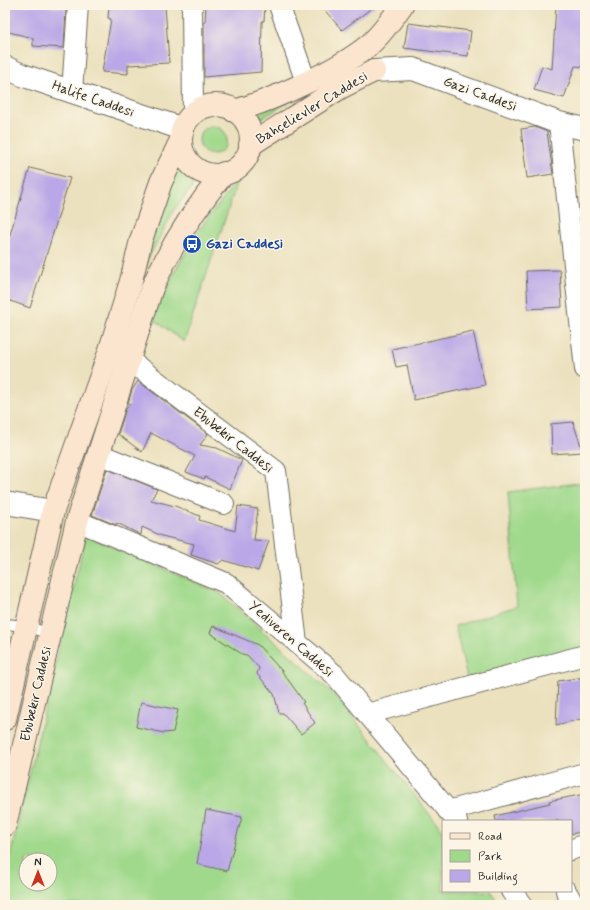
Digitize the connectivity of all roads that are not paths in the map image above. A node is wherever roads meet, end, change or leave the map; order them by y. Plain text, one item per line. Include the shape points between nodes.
1 (78, 5) edge
2 (192, 5) edge
3 (278, 5) edge
4 (402, 5) edge
5 (5, 67) edge
6 (374, 71) junction
7 (306, 82) junction
8 (72, 92) junction
9 (234, 111) junction
10 (559, 123) junction
11 (185, 128) junction
12 (585, 129) edge
13 (250, 145) junction
14 (224, 174) junction
15 (119, 357) junction
16 (585, 369) edge
17 (99, 454) junction
18 (5, 503) edge
19 (224, 504) dead end
20 (53, 511) junction
21 (77, 521) junction
22 (5, 624) edge
23 (26, 626) junction
24 (50, 634) junction
25 (297, 644) junction
26 (585, 655) edge
27 (367, 714) junction
28 (5, 719) edge
29 (585, 773) edge
30 (452, 816) edge
31 (5, 825) edge
32 (585, 844) edge
33 (572, 850) edge
34 (512, 892) edge
35 (567, 892) edge
36 (522, 905) edge
37 (574, 905) edge

1 - 8 street
2 - 11 street
3 - 7 street
4 - 7 main road, Bahçelievler Caddesi via 369,45 346,61
5 - 8 street, Halife Caddesi
6 - 7 main road
6 - 10 street, Gazi Caddesi via 413,70
6 - 13 main road, Bahçelievler Caddesi via 340,88
7 - 9 main road, Bahçelievler Caddesi via 256,105
8 - 11 street, Halife Caddesi
9 - 11 main road via 217,105 206,107
9 - 13 main road via 246,122 250,133
10 - 12 street, Gazi Caddesi
10 - 16 street
11 - 14 main road via 182,151 187,161 205,174
11 - 15 main road, Ebubekir Caddesi via 161,182 141,240 131,281
13 - 14 main road via 246,157 239,166
14 - 15 main road, Ebubekir Caddesi via 202,200 166,257
15 - 17 main road, Ebubekir Caddesi
15 - 20 main road, Ebubekir Caddesi
15 - 25 street, Ebubekir Caddesi via 276,471
17 - 19 street
17 - 21 main road, Ebubekir Caddesi
18 - 20 street
20 - 21 main road
20 - 23 main road, Ebubekir Caddesi
21 - 24 main road, Ebubekir Caddesi
21 - 25 street, Yediveren Caddesi via 226,583
22 - 23 lane, Ebubekir Caddesi
23 - 24 lane, Ebubekir Caddesi
23 - 28 main road, Ebubekir Caddesi
24 - 31 main road, Ebubekir Caddesi
25 - 27 street, Yediveren Caddesi via 334,674
26 - 27 street
27 - 30 street, Yediveren Caddesi
29 - 30 street
32 - 33 street
34 - 36 street
35 - 37 street

